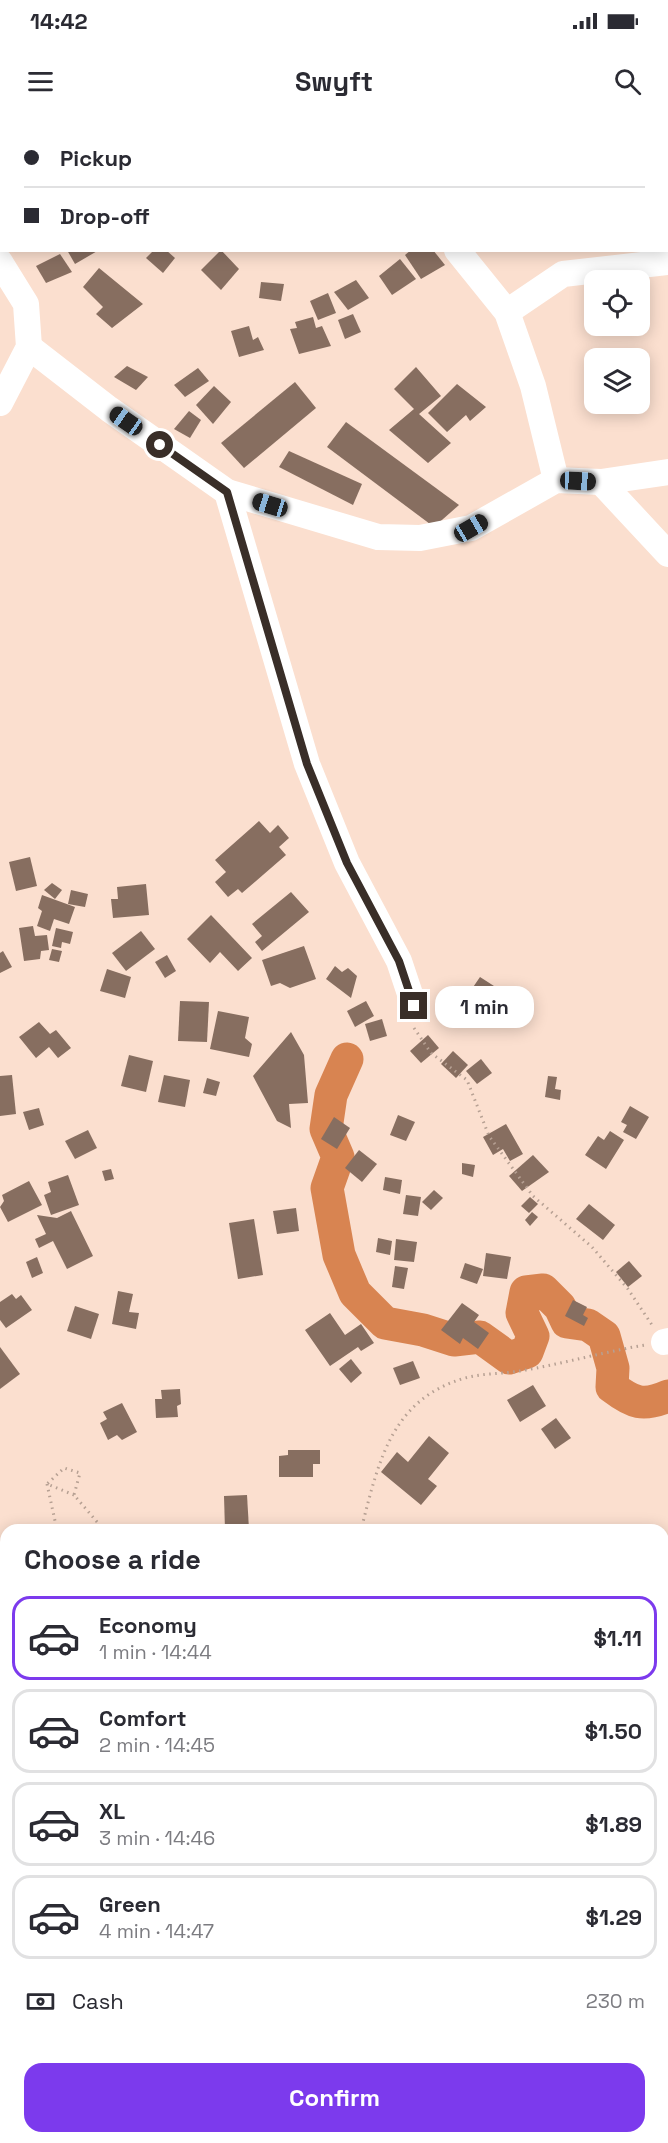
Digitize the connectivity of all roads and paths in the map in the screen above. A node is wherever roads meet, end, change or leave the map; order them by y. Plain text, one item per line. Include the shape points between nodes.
1 (459, 252) edge
2 (0, 262) edge
3 (668, 262) edge
4 (507, 312) junction
5 (29, 347) junction
6 (0, 403) edge
7 (668, 472) edge
8 (556, 480) junction
9 (601, 482) junction
10 (227, 492) junction
11 (668, 554) edge
12 (414, 1006) joint
13 (666, 1341) edge
14 (626, 1348) dead end
15 (46, 1484) junction
16 (74, 1495) junction
17 (56, 1524) edge
18 (99, 1524) edge
19 (363, 1524) edge

1 - 4 street
2 - 5 street via 26,304
3 - 4 street via 563,274
4 - 8 street via 533,386
5 - 6 street
5 - 10 street
7 - 9 street
8 - 9 street
8 - 10 street via 471,528 420,538 378,537
9 - 11 street
10 - 12 street via 307,764 347,863 399,961
12 - 13 path via 413,1027 431,1053 467,1080 489,1136 533,1196 592,1247
14 - 19 path via 467,1378 433,1390 404,1415 387,1442
15 - 16 path
15 - 16 path via 64,1468 80,1473
15 - 17 path
16 - 18 path

